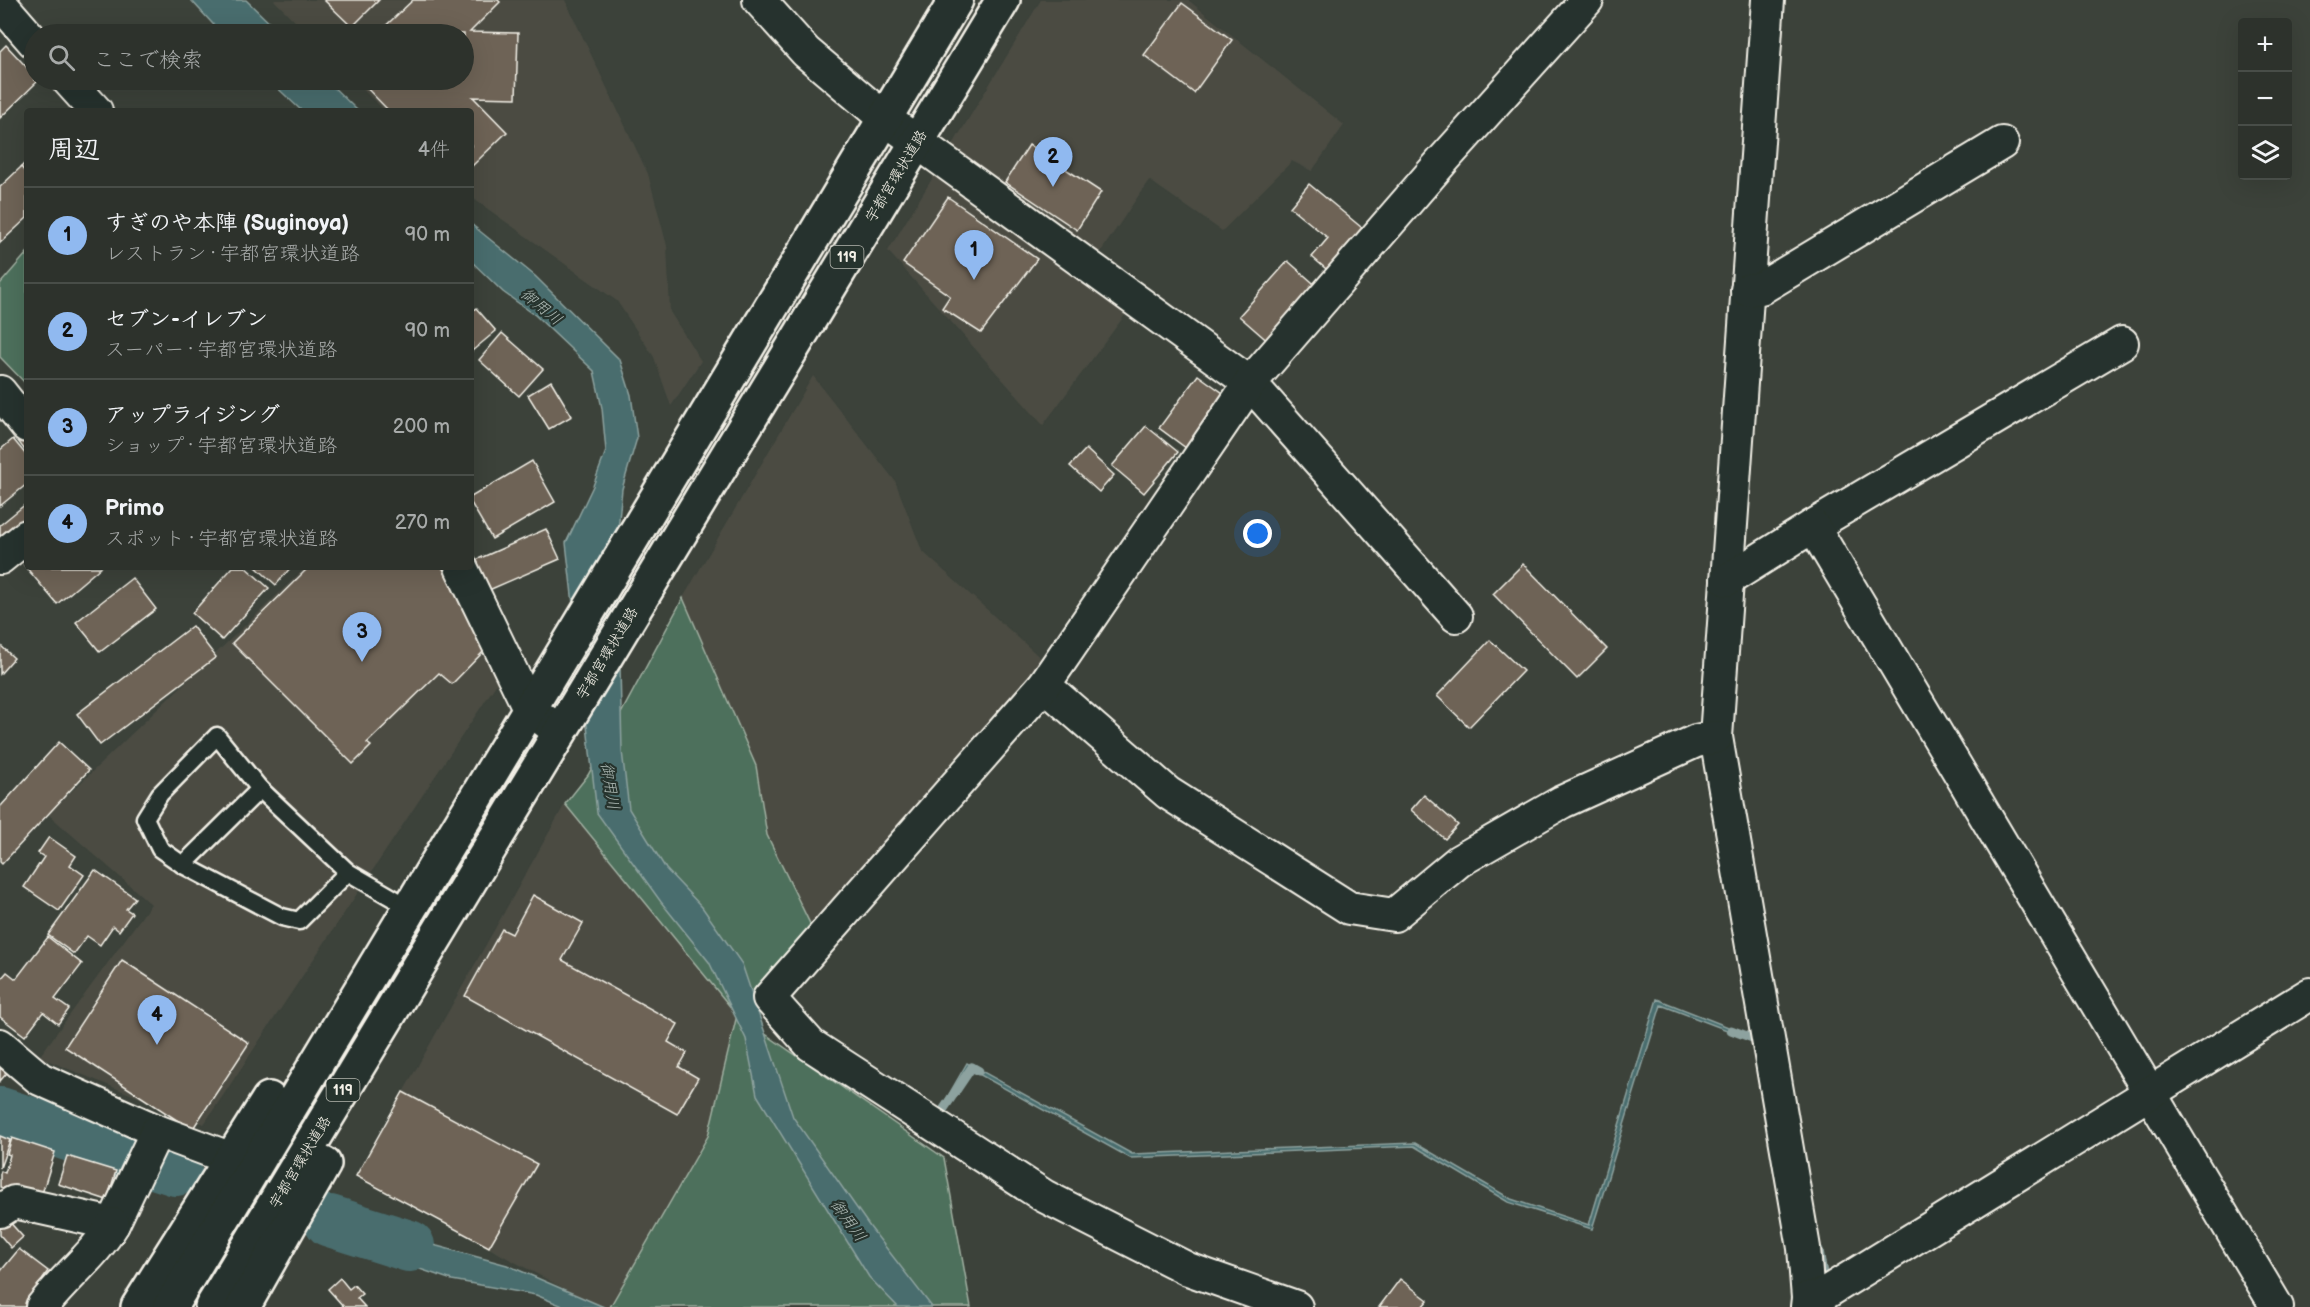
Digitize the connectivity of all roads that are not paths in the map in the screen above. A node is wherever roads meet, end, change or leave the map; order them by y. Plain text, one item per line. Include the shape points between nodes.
1 (759, 0) edge
2 (956, 0) edge
3 (1003, 0) edge
4 (1587, 0) edge
5 (1768, 0) edge
6 (0, 3) edge
7 (24, 31) edge
8 (77, 90) edge
9 (93, 108) edge
10 (884, 118) junction
11 (917, 142) junction
12 (2002, 143) dead end
13 (1747, 290) junction
14 (2122, 343) dead end
15 (1250, 384) junction
16 (0, 392) edge
17 (24, 422) edge
18 (1813, 526) junction
19 (24, 538) edge
20 (0, 558) edge
21 (462, 570) edge
22 (1727, 580) junction
23 (1456, 616) dead end
24 (1044, 685) junction
25 (529, 708) junction
26 (559, 732) junction
27 (1716, 737) junction
28 (260, 789) junction
29 (183, 865) junction
30 (348, 872) junction
31 (474, 872) junction
32 (410, 908) junction
33 (2310, 994) edge
34 (0, 1044) edge
35 (312, 1072) junction
36 (2148, 1093) junction
37 (155, 1138) junction
38 (232, 1160) junction
39 (5, 1204) edge
40 (113, 1224) junction
41 (1807, 1302) edge
42 (42, 1307) edge
43 (138, 1307) edge
44 (170, 1307) edge
45 (212, 1307) edge
46 (243, 1307) edge
47 (1296, 1307) edge
48 (2277, 1307) edge

1 - 10 street via 806,52
2 - 10 highway, 119
3 - 11 highway, 宇都宮環状道路 / 119
4 - 15 street
5 - 13 street
6 - 7 street
8 - 9 street
10 - 11 street
10 - 25 highway, 119
11 - 15 street
11 - 26 highway, 宇都宮環状道路 / 119
12 - 13 street via 1761,288
13 - 22 street
14 - 18 street
15 - 23 street
15 - 24 street
16 - 17 street
18 - 22 street
18 - 36 street
19 - 20 street
21 - 25 street
22 - 27 street
24 - 27 street via 1168,793 1349,908 1394,915 1459,861 1562,802 1696,741
24 - 47 street via 769,998 811,1045 1044,1196 1188,1269
25 - 26 street
25 - 32 highway, 119
26 - 31 highway, 宇都宮環状道路 / 119
27 - 41 street via 1804,1248
28 - 29 lane
28 - 29 lane via 217,736 160,794 145,818 160,849
28 - 30 lane
29 - 30 lane via 282,917 299,921
30 - 32 lane
31 - 45 highway, 宇都宮環状道路 / 119
31 - 46 highway, 119 via 355,1108
32 - 35 highway, 119
33 - 36 street
34 - 37 street via 40,1079
35 - 38 highway, 119 via 290,1066
35 - 44 highway, 119
36 - 41 street
36 - 48 street
37 - 38 street
37 - 40 street
38 - 43 highway, 119
39 - 40 street
40 - 42 street

